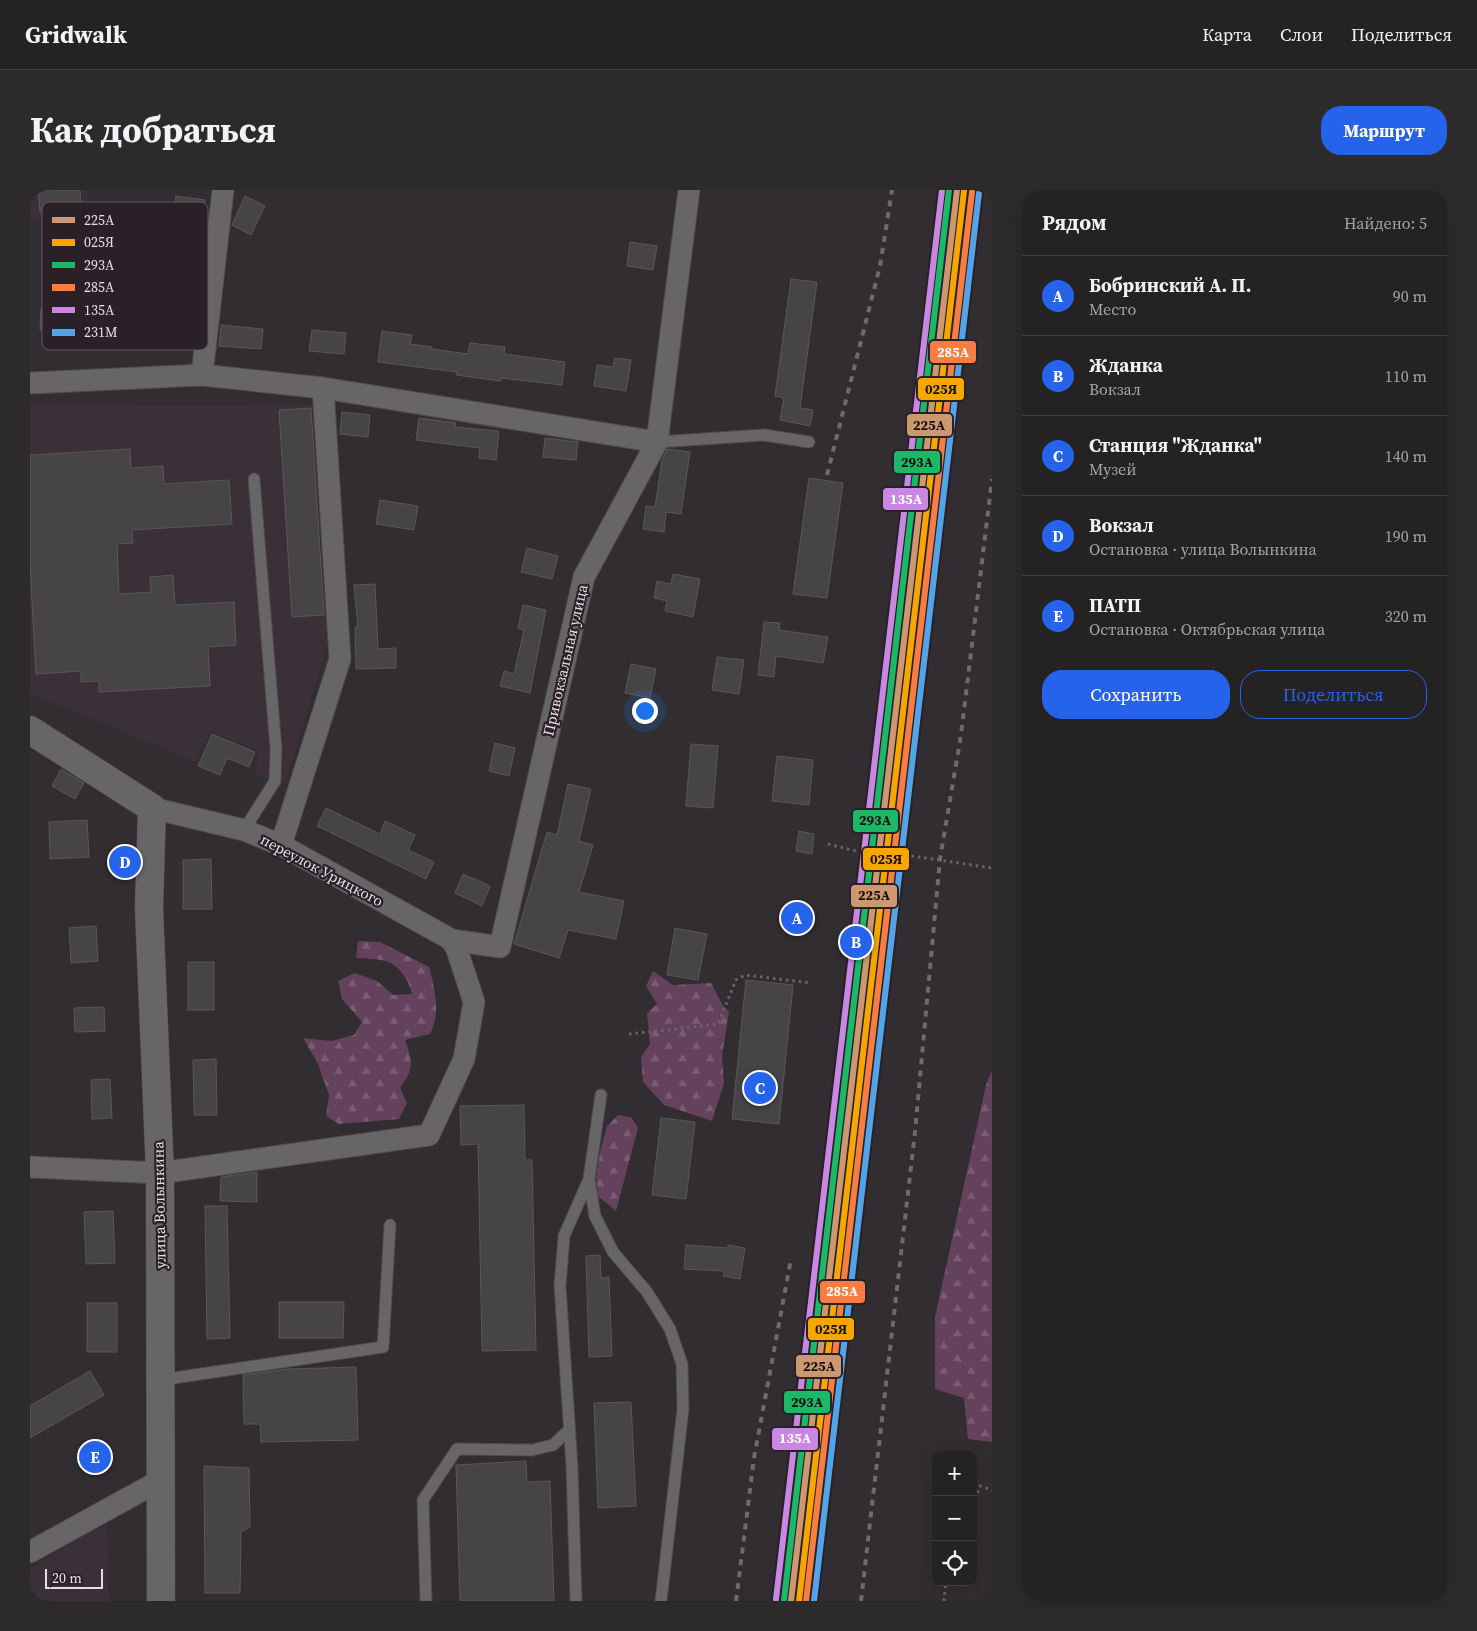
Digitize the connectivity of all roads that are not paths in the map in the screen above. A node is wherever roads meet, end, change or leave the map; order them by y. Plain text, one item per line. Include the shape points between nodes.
1 (223, 190) edge
2 (688, 190) edge
3 (208, 321) edge
4 (205, 350) edge
5 (202, 374) junction
6 (30, 382) edge
7 (323, 388) junction
8 (657, 442) junction
9 (809, 442) dead end
10 (254, 479) dead end
11 (30, 730) edge
12 (152, 808) junction
13 (244, 830) junction
14 (281, 845) junction
15 (452, 940) junction
16 (601, 1095) dead end
17 (30, 1167) edge
18 (160, 1173) junction
19 (589, 1179) junction
20 (390, 1225) dead end
21 (160, 1380) junction
22 (569, 1430) junction
23 (159, 1481) junction
24 (30, 1552) edge
25 (161, 1601) edge
26 (426, 1601) edge
27 (576, 1601) edge
28 (661, 1601) edge

1 - 3 street
2 - 8 street, Привокзальная улица
4 - 5 street
5 - 6 street
5 - 7 street
7 - 8 street
7 - 14 street via 340,659
8 - 9 lane via 764,435
8 - 15 street, Привокзальная улица via 584,577 500,947
10 - 13 lane via 276,749 275,781
11 - 12 street, переулок Урицкого
12 - 13 street, переулок Урицкого
12 - 18 street, улица Волынкина via 149,908
13 - 14 street, переулок Урицкого
14 - 15 street, переулок Урицкого
15 - 18 street via 474,1002 464,1059 429,1136
16 - 19 lane
17 - 18 street
18 - 21 street, улица Волынкина
19 - 22 lane via 564,1236 560,1286
19 - 28 lane via 595,1216 613,1252 647,1292 670,1329 682,1364 683,1408
20 - 21 lane via 383,1347
21 - 23 street, улица Волынкина
22 - 26 lane via 553,1445 532,1450 458,1449 422,1500
22 - 27 lane
23 - 24 street
23 - 25 street, улица Волынкина

